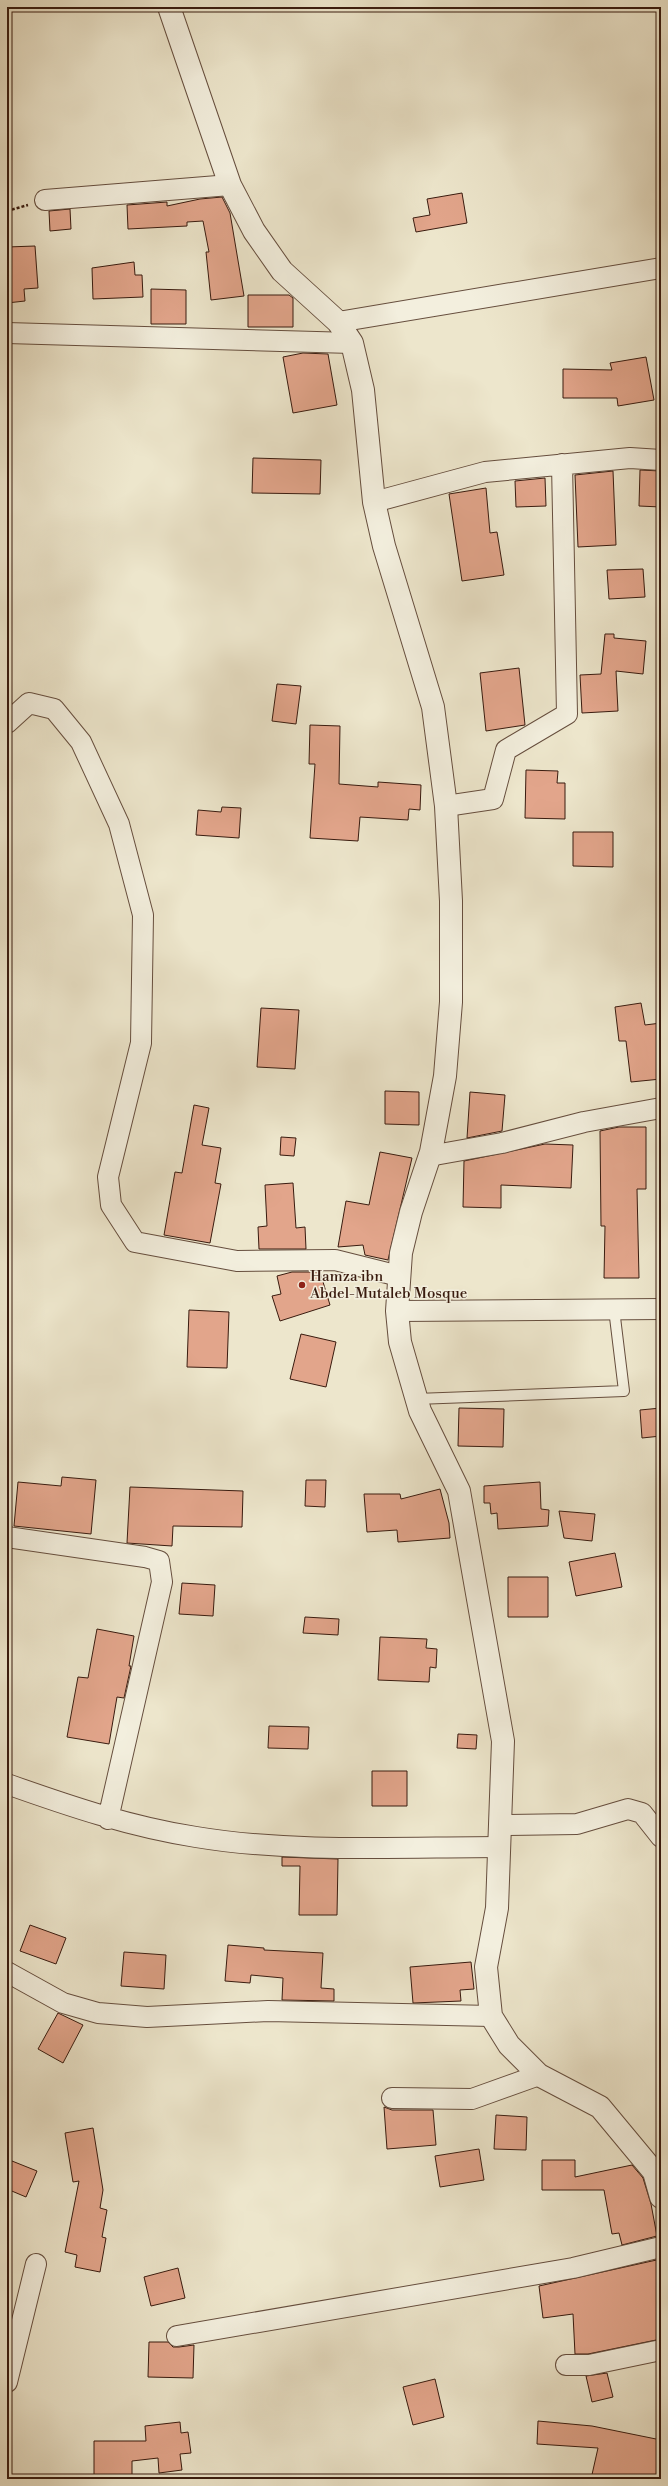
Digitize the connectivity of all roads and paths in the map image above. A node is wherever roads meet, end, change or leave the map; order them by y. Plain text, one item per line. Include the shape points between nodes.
1 (169, 7) edge
2 (230, 185) junction
3 (45, 200) dead end
4 (661, 268) edge
5 (338, 322) junction
6 (7, 333) edge
7 (352, 343) junction
8 (661, 460) edge
9 (562, 464) junction
10 (374, 502) junction
11 (7, 723) edge
12 (446, 806) junction
13 (661, 1108) edge
14 (429, 1156) junction
15 (399, 1276) junction
16 (661, 1308) edge
17 (614, 1309) junction
18 (396, 1311) junction
19 (416, 1398) junction
20 (7, 1537) edge
21 (7, 1784) edge
22 (108, 1819) junction
23 (501, 1824) junction
24 (661, 1837) edge
25 (500, 1847) junction
26 (7, 1972) edge
27 (491, 2016) junction
28 (539, 2075) junction
29 (392, 2098) dead end
30 (658, 2170) edge
31 (661, 2197) edge
32 (661, 2247) edge
33 (36, 2264) dead end
34 (177, 2336) dead end
35 (661, 2350) edge
36 (566, 2365) dead end
37 (7, 2382) edge

1 - 2 street
2 - 3 street
2 - 5 street via 254,231 282,271
4 - 5 street
5 - 7 street
6 - 7 street
7 - 10 street via 362,390
8 - 9 street via 630,458
9 - 10 street via 485,472
9 - 12 street via 567,714 506,750 493,799
10 - 12 street via 384,546 433,707
11 - 15 street via 29,703 54,710 81,742 119,824 143,915 141,1043 108,1177 111,1205 135,1242 237,1261 335,1260
12 - 14 street via 451,901 452,1002 445,1076
13 - 14 street via 584,1122 502,1143
14 - 15 street via 411,1212 401,1253
15 - 18 street
16 - 17 street
17 - 18 street
17 - 19 lane via 624,1391
18 - 19 street via 400,1342
19 - 23 street via 459,1491 503,1741
20 - 22 street via 159,1561 162,1582
21 - 22 street
22 - 25 street via 196,1838 282,1846
23 - 24 street via 577,1824 628,1809 642,1813
23 - 25 street
25 - 27 street via 496,1908 486,1967
26 - 27 street via 63,2003 98,2013 147,2016 268,2011
27 - 28 street via 509,2045
28 - 29 street via 472,2099
28 - 30 street via 600,2107
30 - 31 street
32 - 34 street via 573,2268
33 - 37 street
35 - 36 street via 589,2365

